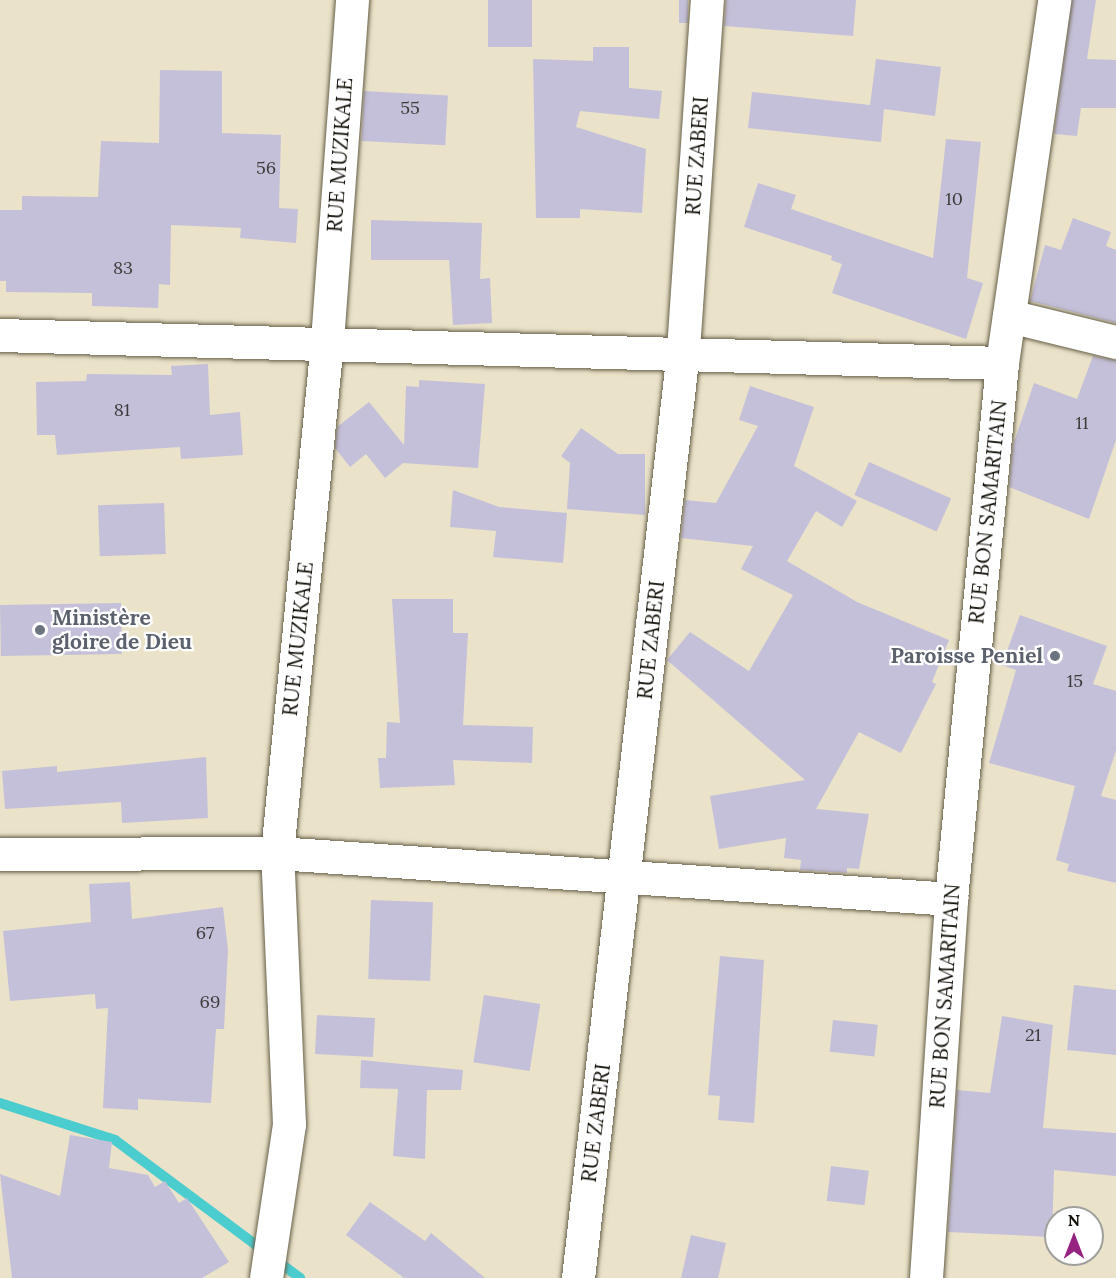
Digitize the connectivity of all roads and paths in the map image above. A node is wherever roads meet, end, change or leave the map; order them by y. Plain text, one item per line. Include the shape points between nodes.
1 (352, 0) edge
2 (707, 0) edge
3 (1054, 0) edge
4 (1009, 316) junction
5 (0, 335) edge
6 (327, 341) junction
7 (1116, 342) edge
8 (683, 350) junction
9 (1002, 363) junction
10 (277, 853) junction
11 (0, 854) edge
12 (625, 874) junction
13 (951, 899) junction
14 (266, 1278) edge
15 (578, 1278) edge
16 (926, 1278) edge

1 - 6 street, RUE MUZIKALE
2 - 8 street, RUE ZABERI
3 - 4 street, RUE BON SAMARITAIN
4 - 7 street
4 - 9 street, RUE BON SAMARITAIN
5 - 6 street
6 - 8 street
6 - 10 street, RUE MUZIKALE
8 - 9 street
8 - 12 street, RUE ZABERI
9 - 13 street, RUE BON SAMARITAIN
10 - 11 street
10 - 12 street
10 - 14 street, RUE MUZIKALE via 289,1124
12 - 13 street
12 - 15 street, RUE ZABERI
13 - 16 street, RUE BON SAMARITAIN

